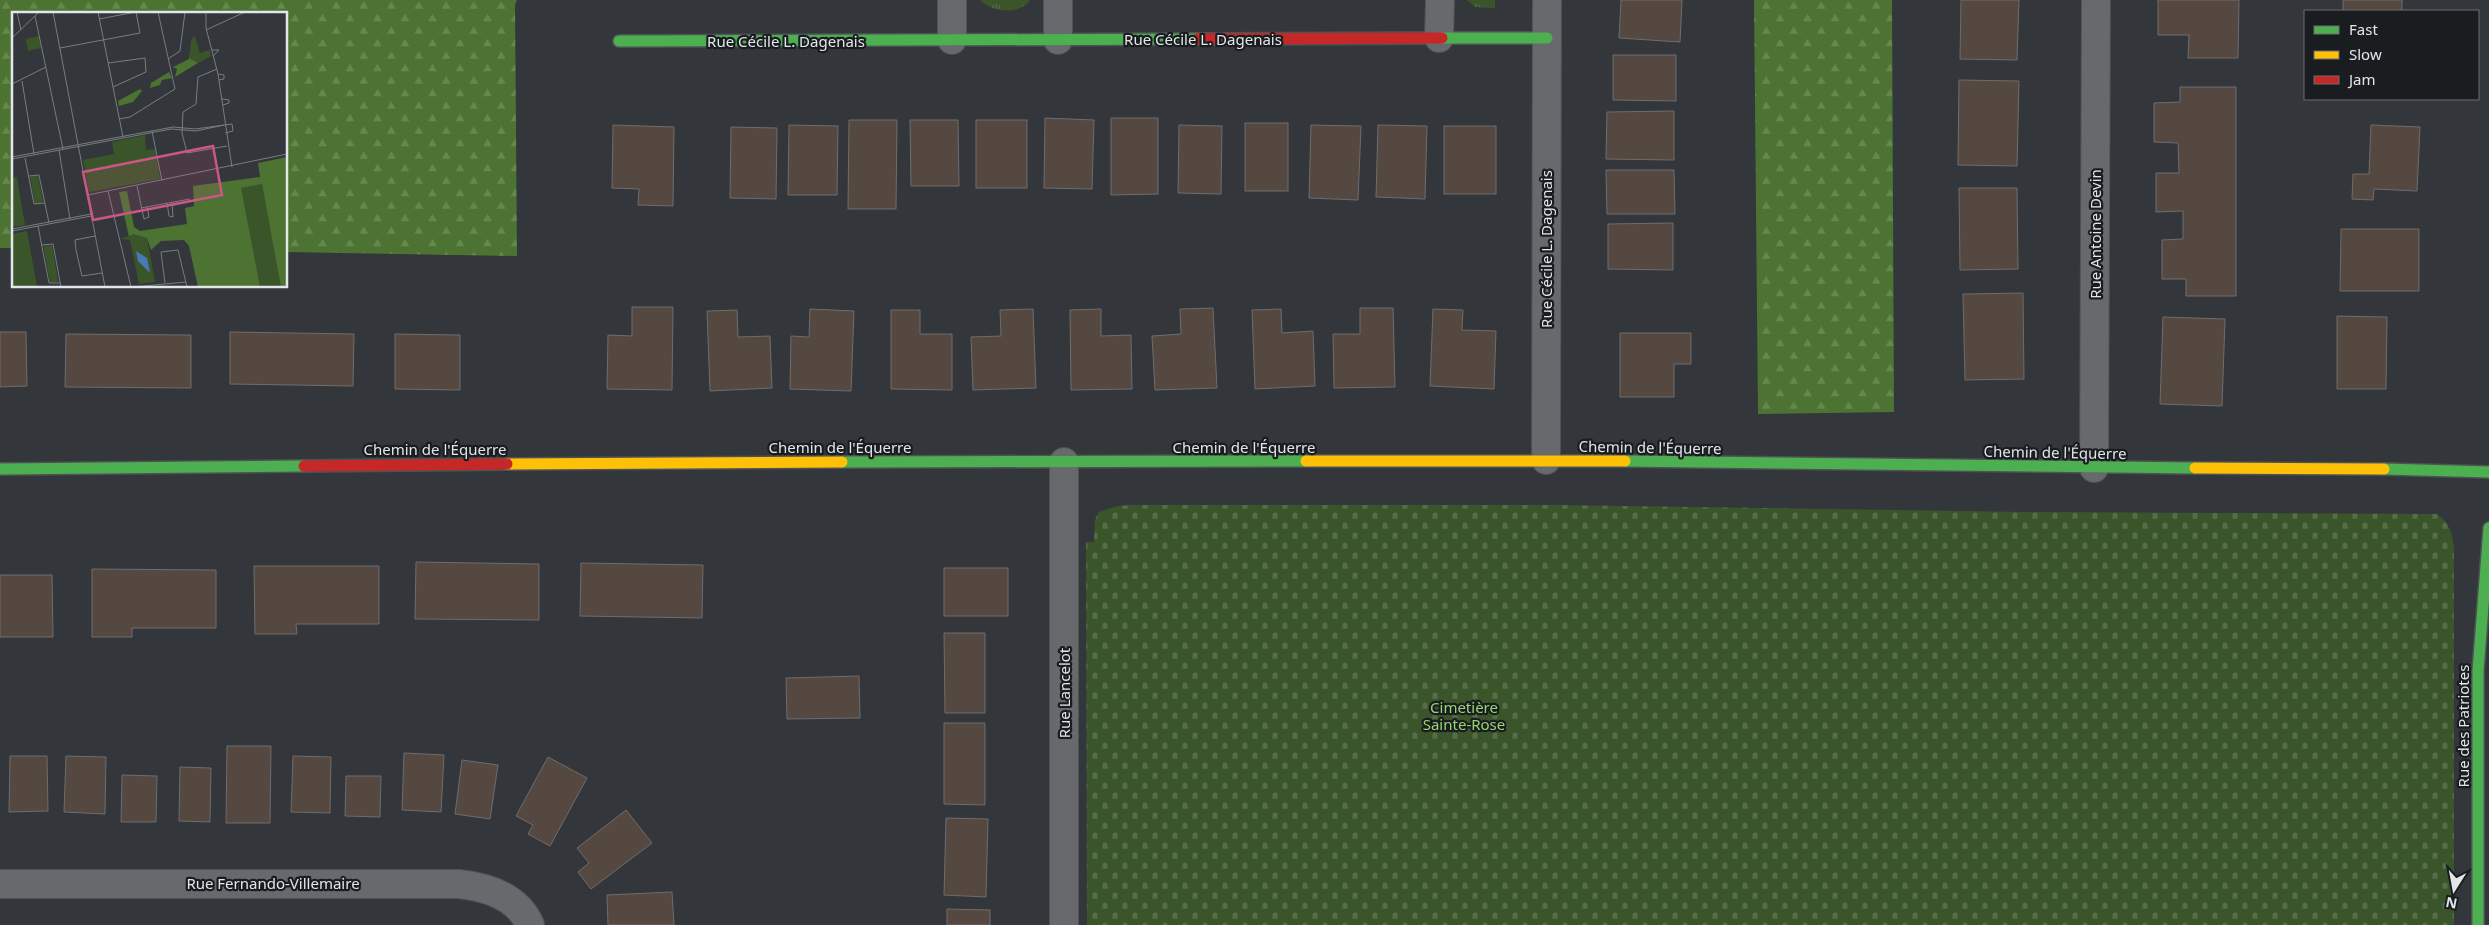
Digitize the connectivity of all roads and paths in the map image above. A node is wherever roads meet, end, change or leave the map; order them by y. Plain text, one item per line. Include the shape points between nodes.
1 (952, 0) edge
2 (1058, 0) edge
3 (1440, 0) edge
4 (1547, 0) edge
5 (2096, 0) edge
6 (1439, 38) junction
7 (1547, 38) junction
8 (952, 40) junction
9 (1058, 40) junction
10 (619, 41) dead end
11 (1546, 460) junction
12 (1064, 462) junction
13 (0, 468) edge
14 (2094, 468) junction
15 (2489, 472) edge
16 (2489, 528) edge
17 (0, 884) edge
18 (530, 925) edge
19 (1064, 925) edge
20 (2478, 925) edge

1 - 8 street
2 - 9 street
3 - 6 street
4 - 7 street, Rue Cécile L. Dagenais
5 - 14 street, Rue Antoine Devin
6 - 7 street, Rue Cécile L. Dagenais
6 - 9 street, Rue Cécile L. Dagenais
7 - 11 street, Rue Cécile L. Dagenais
8 - 9 street, Rue Cécile L. Dagenais
8 - 10 street, Rue Cécile L. Dagenais
11 - 12 street, Chemin de l'Équerre
11 - 14 street, Chemin de l'Équerre
12 - 13 street, Chemin de l'Équerre
12 - 19 street, Rue Lancelot
14 - 15 street, Chemin de l'Équerre via 2440,469
16 - 20 street, Rue des Patriotes via 2478,671
17 - 18 street, Rue Fernando-Villemaire via 459,884 499,894 522,911

